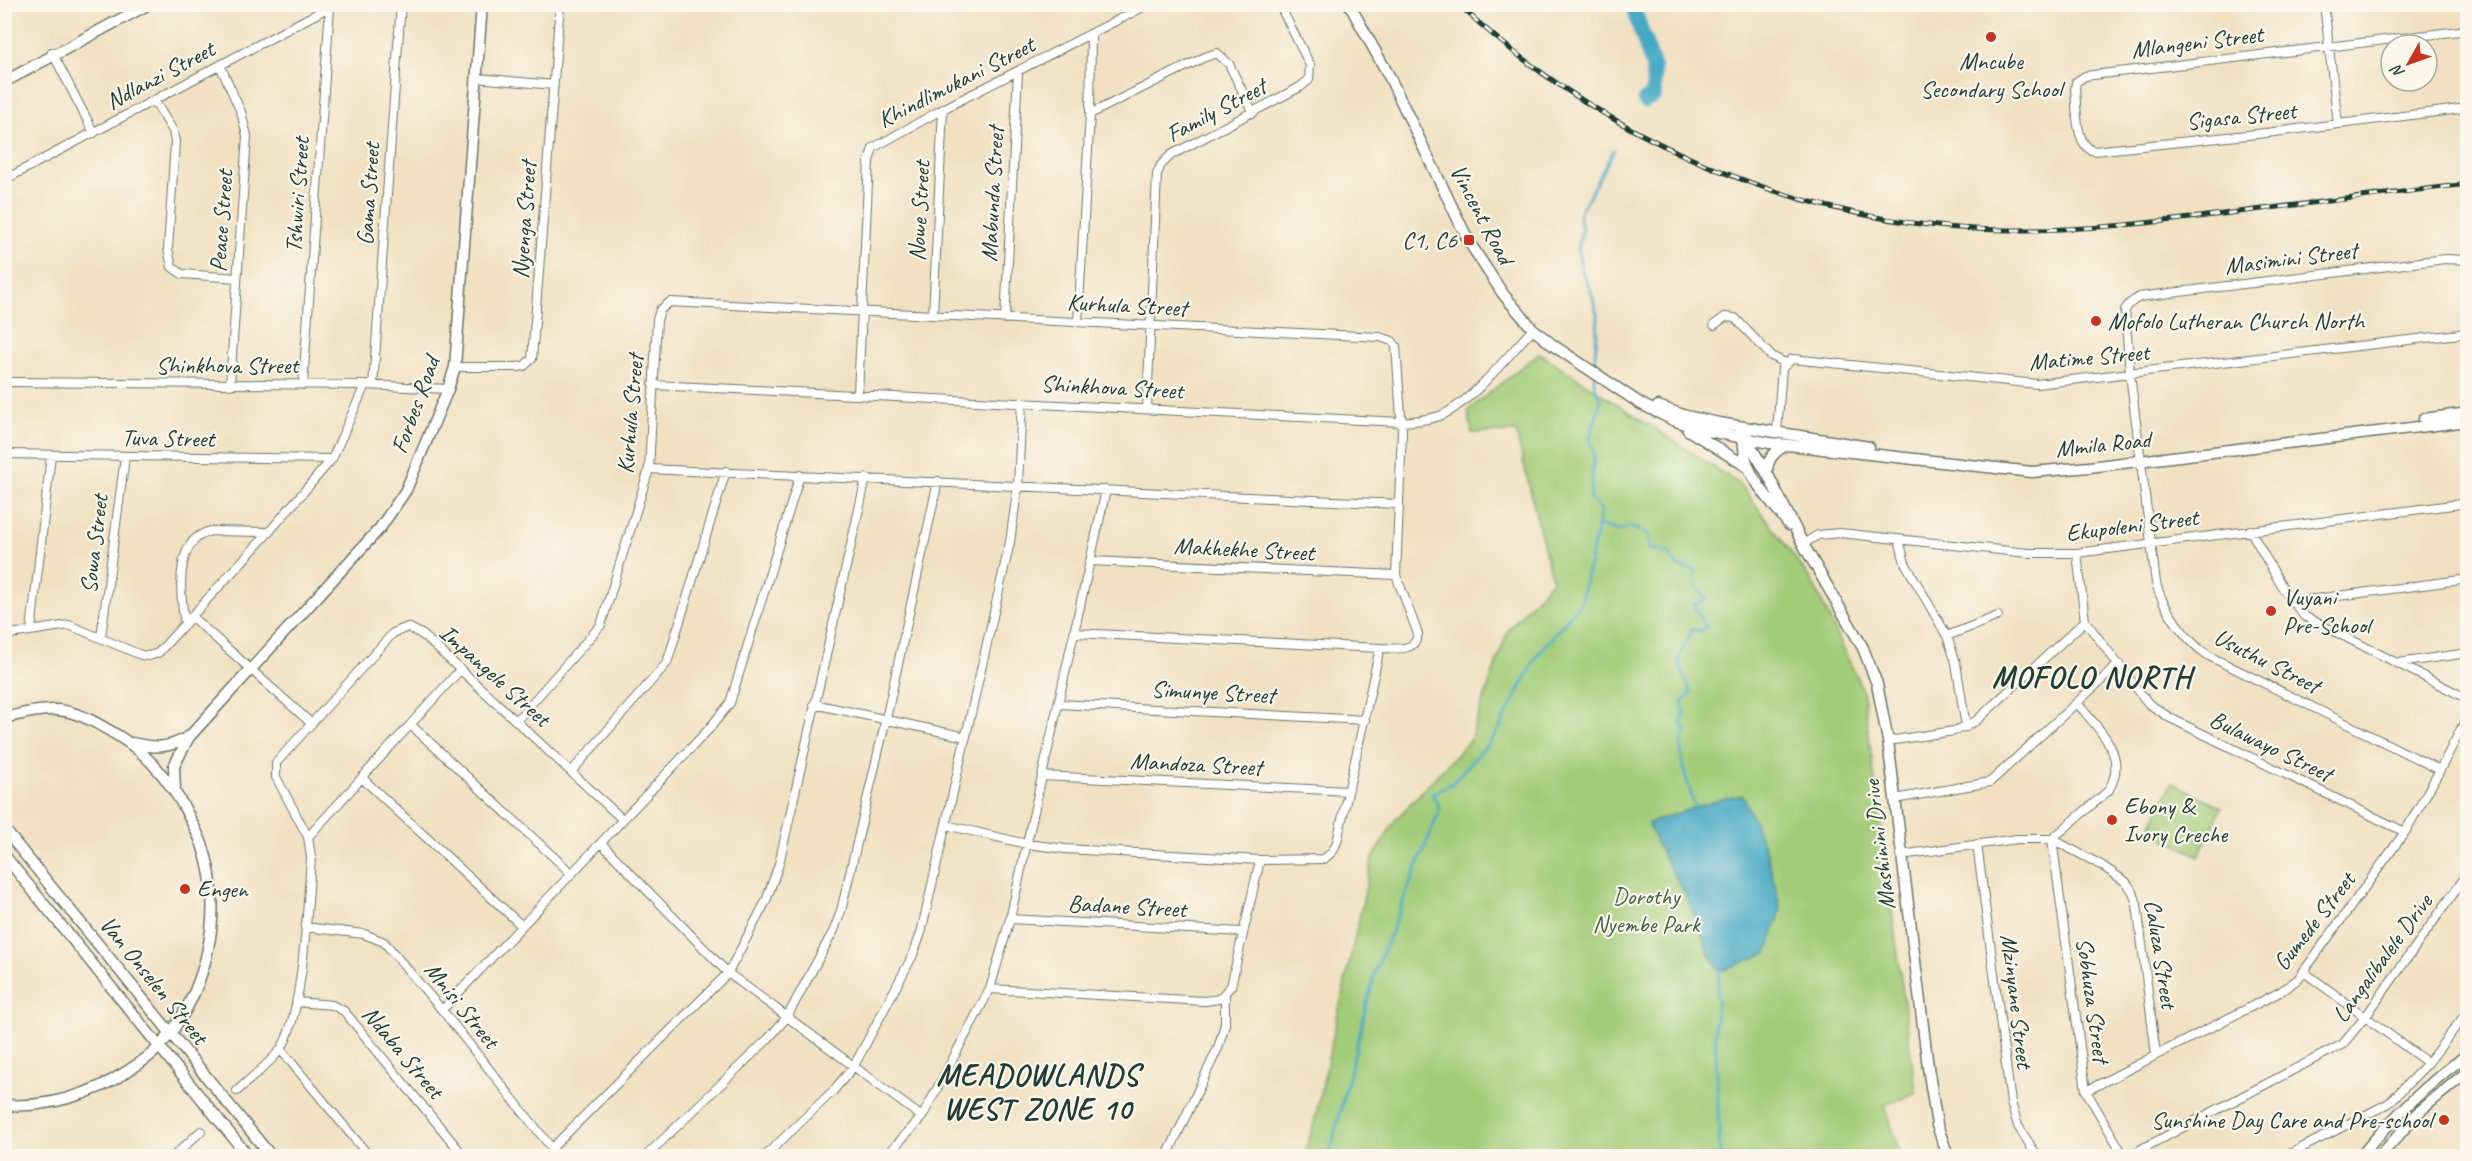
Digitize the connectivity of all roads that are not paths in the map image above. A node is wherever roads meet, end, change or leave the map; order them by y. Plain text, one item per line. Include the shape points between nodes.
1 (141, 4) edge
2 (149, 4) edge
3 (402, 4) edge
4 (482, 4) edge
5 (560, 4) edge
6 (1149, 4) edge
7 (1279, 4) edge
8 (1348, 4) edge
9 (2080, 4) edge
10 (2324, 4) edge
11 (2069, 5) edge
12 (332, 6) edge
13 (2468, 30) edge
14 (1091, 34) junction
15 (2330, 46) junction
16 (53, 53) junction
17 (220, 65) junction
18 (1018, 72) junction
19 (4, 76) edge
20 (477, 78) junction
21 (4, 82) edge
22 (2076, 82) joint
23 (554, 85) junction
24 (154, 100) junction
25 (2468, 108) edge
26 (943, 109) junction
27 (1253, 113) junction
28 (1090, 114) junction
29 (2338, 124) junction
30 (94, 133) junction
31 (4, 180) edge
32 (2468, 260) edge
33 (237, 278) junction
34 (2125, 310) joint
35 (862, 311) junction
36 (933, 315) junction
37 (1005, 319) junction
38 (1078, 322) junction
39 (1150, 325) junction
40 (1714, 325) dead end
41 (1533, 329) junction
42 (2468, 333) edge
43 (1786, 363) junction
44 (455, 367) junction
45 (2130, 374) junction
46 (4, 382) edge
47 (230, 385) junction
48 (369, 385) junction
49 (653, 385) junction
50 (303, 386) junction
51 (448, 389) junction
52 (858, 394) junction
53 (1632, 398) junction
54 (1022, 402) junction
55 (1147, 408) junction
56 (2468, 413) edge
57 (1686, 416) junction
58 (1673, 420) junction
59 (2468, 421) edge
60 (1401, 422) junction
61 (1756, 429) junction
62 (1777, 432) junction
63 (1744, 439) junction
64 (1786, 445) junction
65 (4, 454) edge
66 (51, 455) junction
67 (125, 457) junction
68 (2140, 458) junction
69 (332, 459) junction
70 (1972, 463) junction
71 (1746, 466) junction
72 (649, 469) junction
73 (726, 471) junction
74 (1767, 473) junction
75 (800, 475) junction
76 (866, 478) junction
77 (938, 481) junction
78 (1018, 485) junction
79 (1106, 490) junction
80 (2468, 503) edge
81 (1398, 504) junction
82 (2250, 530) junction
83 (269, 532) junction
84 (1899, 540) junction
85 (2151, 543) junction
86 (1803, 544) junction
87 (2077, 553) junction
88 (1091, 561) junction
89 (1396, 575) junction
90 (2468, 579) edge
91 (2292, 602) junction
92 (192, 616) junction
93 (1998, 616) dead end
94 (2085, 621) junction
95 (185, 624) junction
96 (31, 631) junction
97 (1074, 633) junction
98 (4, 635) edge
99 (1947, 636) junction
100 (101, 637) junction
101 (1380, 648) junction
102 (2468, 653) edge
103 (2396, 663) junction
104 (2119, 664) junction
105 (250, 669) junction
106 (460, 670) junction
107 (2468, 699) edge
108 (814, 704) junction
109 (1059, 704) junction
110 (2078, 704) junction
111 (2468, 715) edge
112 (4, 718) edge
113 (886, 719) junction
114 (1365, 720) junction
115 (516, 721) junction
116 (311, 723) junction
117 (411, 724) junction
118 (1966, 728) junction
119 (189, 736) junction
120 (966, 737) junction
121 (1887, 741) junction
122 (129, 742) junction
123 (2440, 770) junction
124 (572, 771) junction
125 (1042, 776) junction
126 (363, 778) junction
127 (175, 792) junction
128 (1348, 792) junction
129 (1894, 799) junction
130 (622, 819) junction
131 (946, 825) junction
132 (4, 829) edge
133 (2405, 832) junction
134 (308, 837) junction
135 (2052, 839) junction
136 (601, 843) junction
137 (1027, 844) junction
138 (1977, 844) junction
139 (4, 855) edge
140 (1901, 855) junction
141 (1260, 860) junction
142 (2468, 873) edge
143 (572, 874) junction
144 (1010, 919) junction
145 (522, 926) junction
146 (305, 927) junction
147 (1243, 932) junction
148 (2304, 972) junction
149 (728, 973) junction
150 (990, 989) junction
151 (1225, 995) junction
152 (297, 1002) junction
153 (442, 1010) junction
154 (2468, 1011) edge
155 (2366, 1016) junction
156 (787, 1017) junction
157 (170, 1033) junction
158 (159, 1047) junction
159 (281, 1050) junction
160 (2468, 1054) edge
161 (2156, 1055) junction
162 (2428, 1063) junction
163 (854, 1066) junction
164 (2468, 1071) edge
165 (237, 1091) dead end
166 (2086, 1091) junction
167 (4, 1105) edge
168 (922, 1117) junction
169 (201, 1131) dead end
170 (552, 1148) junction
171 (174, 1156) edge
172 (248, 1156) edge
173 (271, 1156) edge
174 (369, 1156) edge
175 (464, 1156) edge
176 (558, 1156) edge
177 (646, 1156) edge
178 (765, 1156) edge
179 (886, 1156) edge
180 (1167, 1156) edge
181 (1948, 1156) edge
182 (2037, 1156) edge
183 (2126, 1156) edge
184 (2286, 1156) edge
185 (2361, 1156) edge
186 (2380, 1156) edge

1 - 16 main road
2 - 16 main road
3 - 48 street, Gama Street
4 - 20 main road, Forbes Road
5 - 23 street, Nyenga Street
6 - 14 street, Khindlimukani Street
7 - 27 street, Family Street via 1310,65 1311,75 1300,87
8 - 41 main road, Vincent Road via 1389,76 1469,242 1503,294
9 - 11 street
10 - 15 street
12 - 17 street, Ndlanzi Street
12 - 50 street, Tshwiri Street
13 - 15 street, Mlangeni Street
14 - 18 street, Khindlimukani Street
14 - 28 street
15 - 22 street, Mlangeni Street via 2085,76
15 - 29 street
16 - 19 main road
16 - 21 main road
16 - 30 street
17 - 24 street, Ndlanzi Street
17 - 33 street, Peace Street via 241,112 246,136
18 - 26 street, Khindlimukani Street
18 - 37 street, Mabunda Street
20 - 23 street
20 - 44 main road, Forbes Road
22 - 29 street, Sigasa Street via 2080,136 2087,148 2094,151
23 - 44 street, Nyenga Street via 532,359 517,367
24 - 30 street, Ndlanzi Street
24 - 33 street via 175,142 168,249 172,267 182,274
25 - 29 street, Sigasa Street
26 - 35 street, Khindlimukani Street via 878,144 870,153
26 - 36 street, Nowe Street
27 - 28 street via 1229,64 1217,53
27 - 39 street, Family Street via 1171,155 1161,165 1157,174
28 - 38 street
30 - 31 street, Ndlanzi Street
32 - 34 street, Masimini Street via 2445,259 2139,297
33 - 47 street, Peace Street
34 - 45 street, Usuthu Street
35 - 36 street, Kurhula Street
35 - 49 street, Kurhula Street via 670,302 660,310 657,320
35 - 52 street, Khindlimukani Street
36 - 37 street, Kurhula Street
37 - 38 street, Kurhula Street
38 - 39 street, Kurhula Street
39 - 55 street, Family Street
39 - 60 street, Kurhula Street via 1386,338 1398,351
40 - 43 street via 1725,317 1735,318 1771,356
41 - 53 main road, Vincent Road via 1567,357
41 - 60 street, Shinkhova Street via 1458,405 1440,416
42 - 45 street, Matime Street
43 - 45 street, Matime Street via 1800,358 2037,384
43 - 62 street via 1782,369
44 - 51 main road, Forbes Road
45 - 68 street, Usuthu Street
46 - 47 street, Shinkhova Street
47 - 50 street, Shinkhova Street
48 - 50 street, Shinkhova Street
48 - 51 street, Shinkhova Street
48 - 69 street, Gama Street
49 - 52 street, Shinkhova Street
49 - 72 street, Kurhula Street
51 - 105 main road, Forbes Road via 406,490 390,516
52 - 54 street, Shinkhova Street
53 - 57 main road, Vincent Road
53 - 58 main road, Vincent Road
54 - 55 street, Shinkhova Street
54 - 78 street
55 - 60 street, Shinkhova Street
56 - 68 main road, Mmila Road
57 - 61 main road, Vincent Road
57 - 63 main road, Mashinini Drive via 1733,431
58 - 63 main road, Vincent Road
58 - 71 main road
59 - 68 main road, Mmila Road
60 - 81 street, Kurhula Street
61 - 62 main road, Mmila Road
61 - 63 main road
62 - 70 main road, Mmila Road
63 - 64 main road, Mmila Road
63 - 71 main road
63 - 74 main road, Mashinini Drive
64 - 70 main road, Mmila Road
64 - 74 main road via 1770,459
65 - 66 street, Tuva Street
66 - 67 street, Tuva Street
66 - 96 street
67 - 69 street, Tuva Street
67 - 100 street, Sowa Street
68 - 70 main road, Mmila Road via 2042,471
68 - 85 street, Usuthu Street
69 - 83 street, Gama Street
71 - 86 main road, Mashinini Drive
72 - 73 street
72 - 115 street, Kurhula Street via 601,625
73 - 75 street
73 - 124 street via 667,663
74 - 86 main road, Mashinini Drive
75 - 76 street
75 - 130 street via 730,703
76 - 77 street
76 - 108 street
77 - 78 street
77 - 113 street
78 - 79 street
78 - 120 street via 1010,542
79 - 81 street
79 - 88 street
80 - 82 street, Ekupoleni Street
81 - 89 street, Kurhula Street
82 - 85 street, Ekupoleni Street
82 - 91 street
83 - 92 street, Gama Street
83 - 95 street via 204,532 190,543 183,574
84 - 86 street, Ekupoleni Street via 1830,533
84 - 87 street, Ekupoleni Street via 2028,553
84 - 99 street via 1905,563
85 - 87 street, Ekupoleni Street
85 - 123 street, Usuthu Street via 2162,600 2201,651
86 - 121 main road, Mashinini Drive via 1872,668
87 - 94 street
88 - 89 street, Makhekhe Street
88 - 97 street
89 - 101 street, Kurhula Street via 1418,638 1408,649
90 - 91 street
91 - 103 street via 2309,619
92 - 95 street, Gama Street
92 - 105 street
93 - 99 street
94 - 104 street, Bulawayo Street
94 - 118 street
95 - 100 street, Gama Street via 165,646 149,656
96 - 98 street, Gama Street
96 - 100 street, Gama Street via 69,625
97 - 101 street, Kurhula Street
97 - 109 street
99 - 118 street via 1956,663
101 - 114 street
102 - 103 street
103 - 107 street
104 - 110 street
104 - 133 street, Bulawayo Street via 2159,712
105 - 116 street
105 - 119 main road, Forbes Road
106 - 115 street, Impangele Street
106 - 116 street, Impangele Street via 423,635 408,627 400,629 386,639
106 - 117 street
108 - 113 street
108 - 149 street via 773,885
109 - 114 street, Simunye Street
109 - 125 street
110 - 129 street via 1990,782
110 - 135 street via 2108,742 2116,771 2108,790
111 - 123 street, Gumede Street
112 - 122 main road via 38,711 64,711
113 - 120 street
113 - 156 street via 841,911
114 - 128 street
115 - 124 street, Impangele Street
116 - 134 street, Impangele Street via 274,770 280,789
117 - 126 street
117 - 143 street
118 - 121 street
119 - 122 main road, Forbes Road via 163,748
119 - 127 main road, Forbes Road via 174,766
120 - 131 street
121 - 129 main road, Mashinini Drive
122 - 127 main road via 158,768
123 - 133 street, Gumede Street
124 - 130 street, Impangele Street
125 - 128 street, Mandoza Street
125 - 137 street
126 - 134 street
126 - 145 street
127 - 157 main road via 202,844 212,902 201,975
128 - 141 street via 1337,842 1329,856 1318,861
129 - 140 main road, Mashinini Drive
130 - 136 street
131 - 137 street
131 - 163 street via 913,955
132 - 157 main road, Van Onselen Street
133 - 148 street, Gumede Street
134 - 146 street via 311,856
135 - 138 street, Caluza Street
135 - 161 street, Caluza Street via 2126,882 2133,892
135 - 166 street, Sobhuza Street
136 - 143 street
136 - 149 street
137 - 141 street
137 - 144 street
138 - 140 street, Caluza Street
138 - 182 street, Mzinyane Street via 2011,1103 2018,1126
139 - 158 main road, Van Onselen Street
140 - 181 main road, Mashinini Drive via 1937,1125
141 - 147 street
142 - 155 street, Langalibalele Drive
143 - 145 street
144 - 147 street, Badane Street
144 - 150 street
145 - 153 street
146 - 152 street
146 - 153 street, Mnisi Street via 364,934 384,942
147 - 151 street via 1231,986
148 - 155 street
148 - 161 street, Gumede Street via 2280,992
149 - 156 street
149 - 170 street
150 - 151 street via 1205,1001
150 - 168 street
151 - 180 street via 1221,1041
152 - 159 street
152 - 175 street, Ndaba Street via 325,1004 344,1011
153 - 170 street, Mnisi Street
154 - 162 street
155 - 162 street
155 - 183 street, Langalibalele Drive via 2334,1050
156 - 163 street
156 - 177 street
157 - 158 main road
157 - 173 main road, Van Onselen Street
158 - 167 main road via 100,1087 41,1103
158 - 172 main road, Van Onselen Street
159 - 165 street
159 - 174 street
160 - 185 main road via 2404,1107
161 - 166 street, Gumede Street
162 - 184 street via 2389,1103
163 - 168 street
163 - 178 street
164 - 186 main road via 2420,1111
166 - 183 street, Sobhuza Street
168 - 179 street
169 - 171 street
170 - 176 street, Mnisi Street

